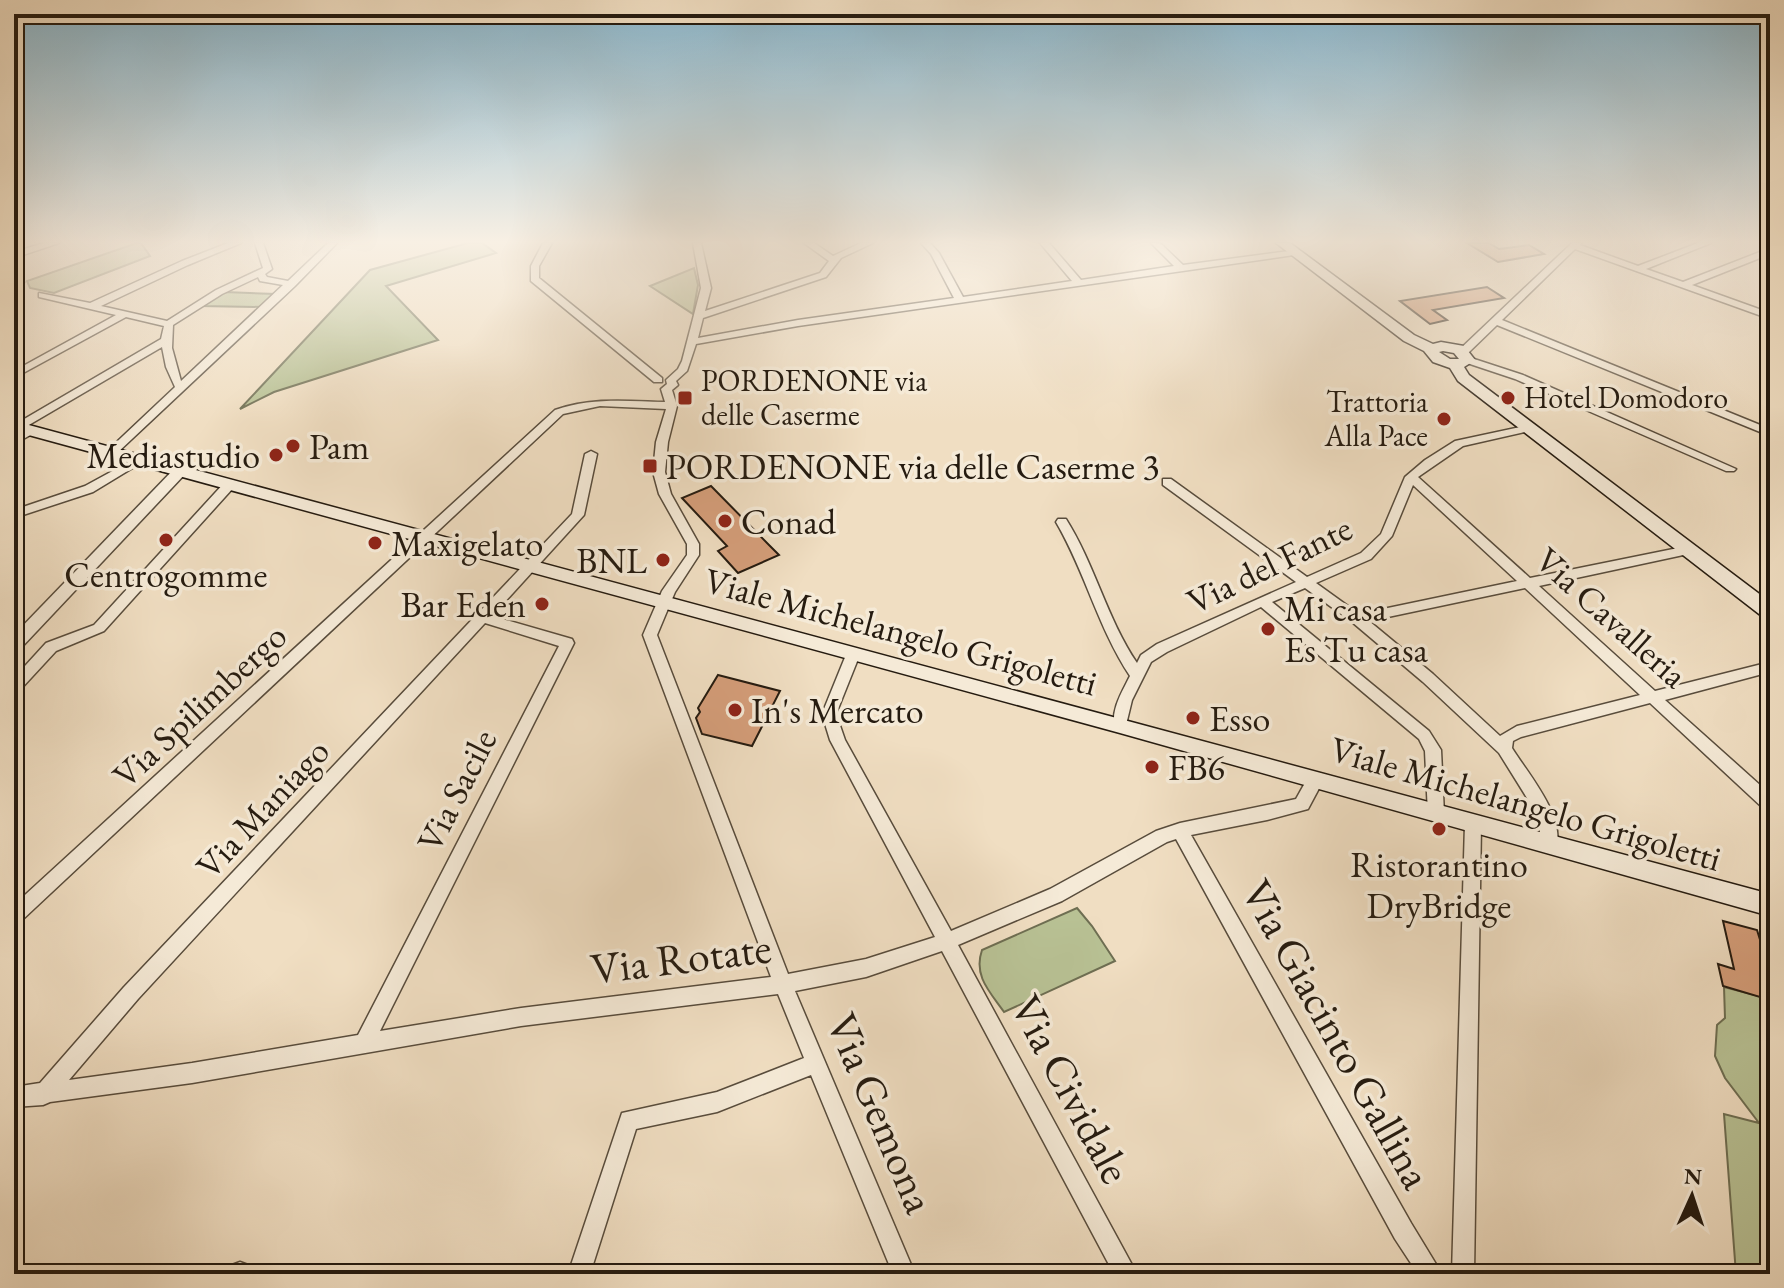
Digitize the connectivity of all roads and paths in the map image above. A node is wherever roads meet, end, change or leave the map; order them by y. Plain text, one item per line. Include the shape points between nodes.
1 (79, 303) edge
2 (98, 303) edge
3 (202, 303) edge
4 (272, 303) edge
5 (564, 303) edge
6 (702, 303) edge
7 (738, 303) edge
8 (939, 303) edge
9 (1362, 303) edge
10 (1517, 303) edge
11 (1734, 303) edge
12 (92, 306) junction
13 (125, 314) junction
14 (699, 316) junction
15 (1770, 316) edge
16 (1498, 322) junction
17 (169, 324) junction
18 (166, 340) junction
19 (691, 342) junction
20 (1462, 359) junction
21 (14, 375) edge
22 (665, 383) junction
23 (181, 389) junction
24 (672, 406) junction
25 (1530, 428) junction
26 (19, 431) edge
27 (1770, 433) edge
28 (112, 452) junction
29 (591, 454) dead end
30 (140, 459) junction
31 (1730, 469) dead end
32 (181, 470) junction
33 (1411, 477) junction
34 (1167, 482) dead end
35 (230, 484) junction
36 (14, 514) edge
37 (1062, 522) dead end
38 (424, 538) junction
39 (1688, 550) junction
40 (531, 567) junction
41 (1306, 580) junction
42 (1526, 582) junction
43 (1262, 601) junction
44 (663, 603) junction
45 (1770, 612) edge
46 (484, 618) junction
47 (1357, 619) junction
48 (17, 639) edge
49 (853, 654) junction
50 (1770, 667) edge
51 (1136, 674) junction
52 (14, 687) edge
53 (1650, 696) junction
54 (1120, 725) junction
55 (1504, 749) junction
56 (1316, 779) junction
57 (1770, 804) edge
58 (1436, 814) junction
59 (1473, 824) junction
60 (1180, 830) junction
61 (1549, 846) junction
62 (1770, 905) edge
63 (14, 916) edge
64 (948, 941) junction
65 (783, 984) junction
66 (364, 1043) junction
67 (816, 1063) junction
68 (43, 1095) junction
69 (14, 1097) edge
70 (579, 1274) edge
71 (904, 1274) edge
72 (1126, 1274) edge
73 (1431, 1274) edge
74 (1463, 1274) edge

1 - 12 street
2 - 12 street
3 - 17 street
4 - 23 street
5 - 22 street
6 - 14 street
7 - 14 street
8 - 19 street
9 - 20 main road via 1432,349 1433,357
10 - 16 street
11 - 15 street
12 - 13 street
13 - 17 street
13 - 21 street
14 - 19 street
16 - 20 street
16 - 27 street
17 - 18 street
18 - 23 street via 173,377
18 - 26 street
19 - 22 street via 682,371
20 - 25 main road via 1463,378
20 - 31 street via 1519,377
22 - 24 street
23 - 28 street
24 - 38 street, Via Spilimbergo via 575,405 559,412
24 - 44 street, Via Gemona via 659,472 693,544 693,555
25 - 33 street via 1459,443
25 - 39 main road
26 - 28 main road, Viale Michelangelo Grigoletti
28 - 30 main road, Viale Michelangelo Grigoletti
29 - 40 street, Via Maniago via 578,515
30 - 32 main road, Viale Michelangelo Grigoletti
30 - 36 street via 89,489
32 - 35 main road, Viale Michelangelo Grigoletti
32 - 48 street
33 - 41 street, Via del Fante via 1386,536 1366,556
33 - 42 street, Via Cavalleria
34 - 41 street
35 - 38 main road, Viale Michelangelo Grigoletti
35 - 52 street via 99,628 51,647
37 - 51 street via 1078,545 1121,653
38 - 40 main road, Viale Michelangelo Grigoletti
38 - 63 street, Via Spilimbergo
39 - 42 street
39 - 45 main road
40 - 44 main road, Viale Michelangelo Grigoletti
40 - 46 street, Via Maniago
41 - 43 street, Via del Fante
41 - 47 street
42 - 47 street
42 - 53 street, Via Cavalleria
43 - 51 street, Via del Fante via 1162,648
43 - 58 street via 1424,735 1433,750
44 - 49 main road, Viale Michelangelo Grigoletti
44 - 65 street, Via Gemona via 650,635
46 - 66 street, Via Sacile via 567,643
46 - 68 street, Via Maniago via 131,993
47 - 55 street
49 - 54 main road, Viale Michelangelo Grigoletti
49 - 64 street, Via Cividale via 829,714 838,740
50 - 53 street
51 - 54 street, Via del Fante
53 - 55 street via 1517,732 1506,738
53 - 57 street, Via Cavalleria
54 - 56 main road, Viale Michelangelo Grigoletti
55 - 61 street via 1545,813
56 - 58 main road, Viale Michelangelo Grigoletti
56 - 60 street, Via Rotate via 1302,804 1275,814
58 - 59 main road, Viale Michelangelo Grigoletti
59 - 61 main road, Viale Michelangelo Grigoletti
59 - 74 street
60 - 64 street, Via Rotate via 1056,895
60 - 73 street, Via Giacinto Gallina
61 - 62 main road, Viale Michelangelo Grigoletti
64 - 65 street, Via Rotate via 866,968
64 - 72 street, Via Cividale
65 - 66 street, Via Rotate
65 - 67 street, Via Gemona
66 - 68 street, Via Rotate
67 - 70 street via 717,1102 629,1120
67 - 71 street, Via Gemona
68 - 69 street, Via Rotate

